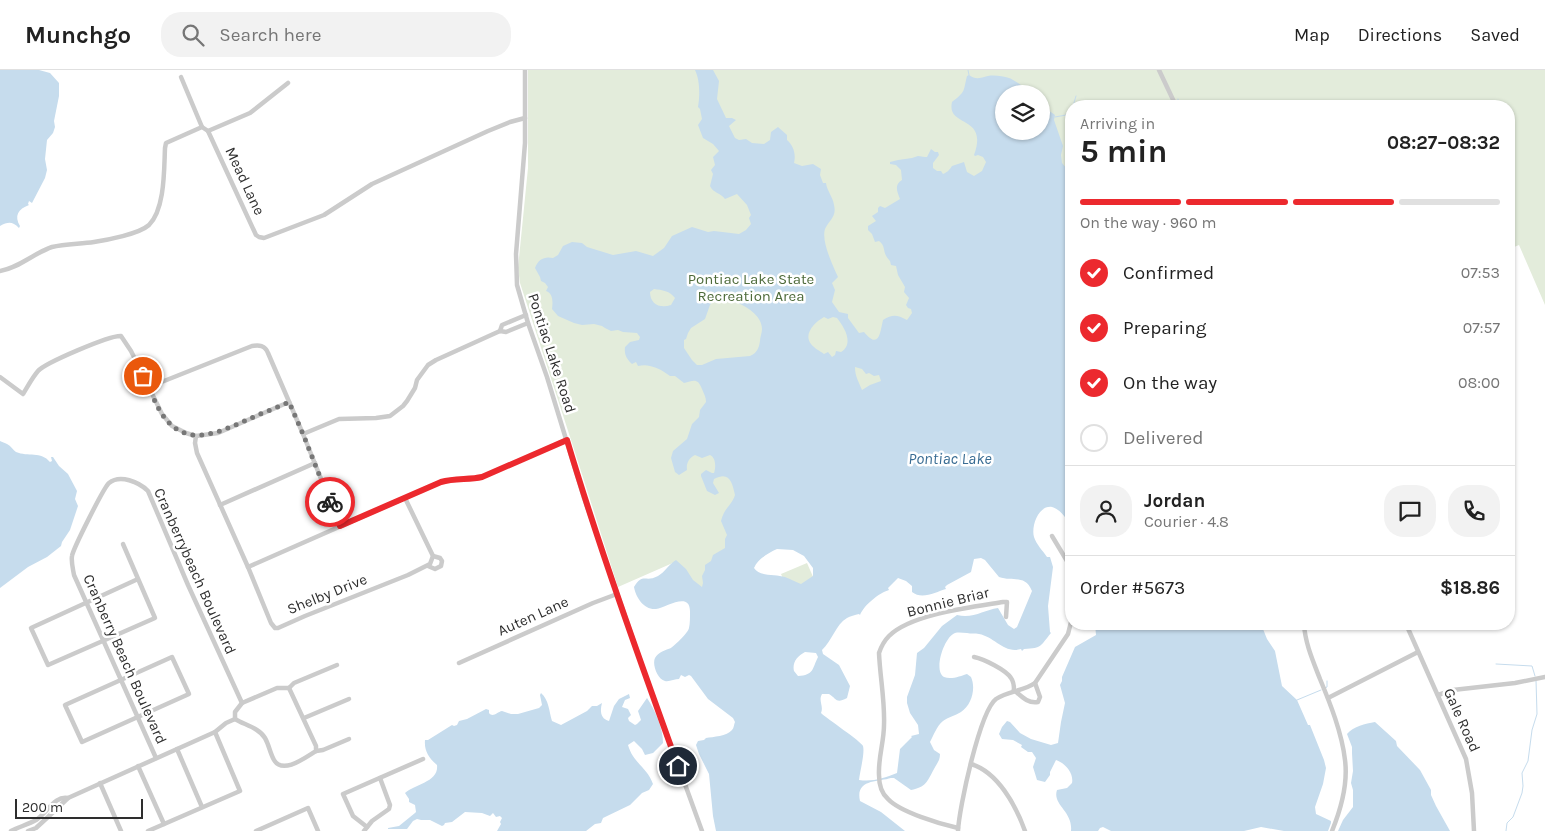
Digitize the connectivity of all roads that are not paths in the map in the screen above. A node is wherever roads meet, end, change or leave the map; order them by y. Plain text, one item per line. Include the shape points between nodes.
1 (525, 70) edge
2 (1159, 70) edge
3 (181, 77) dead end
4 (288, 83) dead end
5 (1173, 100) edge
6 (525, 118) junction
7 (202, 127) junction
8 (208, 131) junction
9 (0, 271) edge
10 (526, 314) junction
11 (528, 323) junction
12 (500, 331) junction
13 (0, 377) edge
14 (149, 388) junction
15 (289, 402) junction
16 (303, 434) junction
17 (196, 436) junction
18 (567, 440) junction
19 (315, 463) junction
20 (106, 487) joint
21 (405, 498) junction
22 (220, 505) junction
23 (340, 526) junction
24 (1052, 536) dead end
25 (123, 544) dead end
26 (433, 556) junction
27 (1065, 558) edge
28 (428, 566) junction
29 (248, 567) junction
30 (138, 580) junction
31 (618, 594) junction
32 (86, 603) junction
33 (1006, 617) dead end
34 (1069, 630) edge
35 (1305, 630) edge
36 (1409, 630) edge
37 (103, 641) junction
38 (1418, 652) junction
39 (974, 656) dead end
40 (459, 662) dead end
41 (337, 665) dead end
42 (1545, 677) edge
43 (121, 680) junction
44 (1035, 683) junction
45 (289, 688) junction
46 (1014, 690) junction
47 (1438, 695) junction
48 (349, 698) dead end
49 (1328, 698) junction
50 (242, 703) junction
51 (138, 718) junction
52 (304, 718) junction
53 (235, 719) junction
54 (215, 732) junction
55 (348, 739) dead end
56 (177, 749) junction
57 (316, 752) junction
58 (156, 758) junction
59 (423, 759) dead end
60 (971, 764) junction
61 (138, 766) junction
62 (380, 778) junction
63 (100, 783) junction
64 (68, 798) junction
65 (202, 808) junction
66 (164, 824) junction
67 (268, 826) junction
68 (366, 829) edge
69 (958, 829) edge
70 (11, 831) edge
71 (28, 831) edge
72 (121, 831) edge
73 (148, 831) edge
74 (256, 831) edge
75 (271, 831) edge
76 (318, 831) edge
77 (702, 831) edge
78 (1025, 831) edge
79 (1332, 831) edge
80 (1474, 831) edge

1 - 6 street, Pontiac Lake Road
2 - 5 street
3 - 7 street
4 - 8 street via 250,113
6 - 8 street, Mead Lane via 488,131 372,184 324,215 264,238 256,235
6 - 10 street, Pontiac Lake Road via 516,266 517,284
7 - 8 street
7 - 9 street via 166,143 159,210 149,225 133,233 97,242 53,247
10 - 11 street, Pontiac Lake Road
10 - 12 street via 502,325
11 - 12 street via 506,332
11 - 18 street, Pontiac Lake Road
12 - 16 street via 428,365 407,401 390,416 339,419
13 - 14 street via 23,394 32,377 43,367 112,336 120,336 124,338
14 - 15 street via 238,350 261,345 267,350
14 - 17 street via 172,426
15 - 16 street
15 - 17 street via 218,433
16 - 19 street
17 - 22 street, Shelby Drive via 197,453
18 - 21 street via 482,477 441,482
18 - 31 street, Pontiac Lake Road
19 - 22 street
19 - 23 street
20 - 32 street, Cranberry Beach Boulevard via 72,554 74,575
20 - 50 street, Cranberrybeach Boulevard via 119,479 135,482 148,490
21 - 23 street
21 - 26 street
22 - 29 street, Shelby Drive
23 - 29 street
24 - 27 street
25 - 30 street
26 - 28 street
26 - 28 street via 440,558 441,566 435,569
28 - 29 street, Shelby Drive via 278,628 271,624
30 - 32 street
30 - 37 street via 155,618
31 - 40 street, Auten Lane
31 - 77 street, Pontiac Lake Road
32 - 37 street, Cranberry Beach Boulevard
32 - 37 street via 31,628 48,665
33 - 69 street, Bonnie Briar via 1006,602 951,611 906,624 888,637 879,653 884,725 881,788 888,800 897,806
34 - 44 street
35 - 49 street
36 - 38 street, Gale Road
37 - 43 street, Cranberry Beach Boulevard
38 - 47 street, Gale Road
38 - 49 street
39 - 46 street via 1010,676
41 - 45 street
42 - 47 street
43 - 51 street, Cranberry Beach Boulevard
43 - 51 street via 172,657 190,694
43 - 51 street via 65,704 82,742
44 - 46 street
44 - 46 street via 1040,697 1038,702 1028,702
45 - 50 street via 277,688
45 - 52 street
46 - 60 street via 995,699 989,708
47 - 80 street, Gale Road via 1466,759
48 - 52 street
49 - 79 street via 1345,760 1341,806
50 - 53 street via 235,712
51 - 58 street, Cranberry Beach Boulevard
52 - 57 street
53 - 54 street
53 - 57 street via 265,737 280,766 287,766
54 - 56 street
54 - 65 street via 240,791
55 - 57 street
56 - 58 street
56 - 65 street
58 - 61 street
59 - 62 street
60 - 69 street
60 - 78 street via 994,777 1003,788
61 - 63 street
61 - 66 street
62 - 68 street via 389,809
62 - 68 street via 343,794 353,816
63 - 64 street
63 - 72 street
64 - 70 street via 58,799 38,819
64 - 71 street via 36,828
65 - 66 street
66 - 73 street
67 - 74 street
67 - 75 street
67 - 76 street via 308,808

